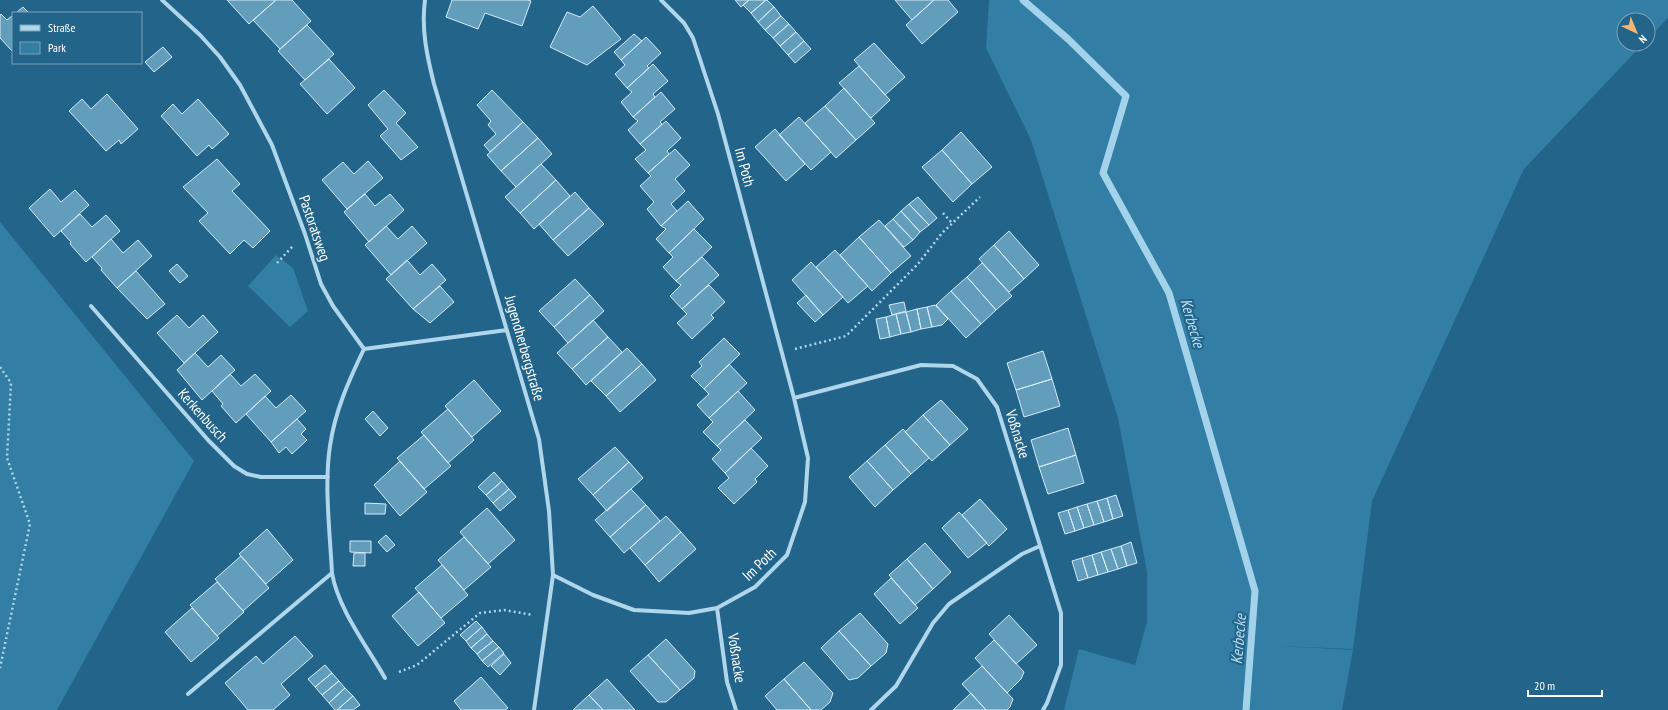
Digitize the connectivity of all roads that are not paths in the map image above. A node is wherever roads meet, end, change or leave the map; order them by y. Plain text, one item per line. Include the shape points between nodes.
1 (162, 0) edge
2 (425, 0) edge
3 (660, 0) edge
4 (91, 306) dead end
5 (507, 330) junction
6 (364, 349) junction
7 (794, 398) junction
8 (328, 477) junction
9 (1040, 546) junction
10 (332, 573) junction
11 (553, 575) junction
12 (717, 608) junction
13 (385, 678) road end
14 (188, 694) dead end
15 (534, 710) edge
16 (736, 710) edge
17 (871, 710) edge
18 (1043, 710) edge

1 - 6 street, Pastoratsweg via 210,46 240,85 272,145 321,284 333,306
2 - 5 street, Jugendherbergstraße via 426,53
3 - 7 street, Im Poth via 684,23 693,38 718,114
4 - 8 street, Kerkenbusch via 208,440 234,466 247,474 261,477
5 - 6 street
5 - 11 street, Jugendherbergstraße via 539,439 549,511
6 - 8 street via 347,383 336,417 330,446
7 - 9 street, Voßnacke via 921,365 954,366 977,379 997,407
7 - 12 street, Im Poth via 808,458 805,502 787,555 755,587
8 - 10 street
9 - 17 street via 1022,554 949,604 933,622 896,686
9 - 18 street, Voßnacke via 1061,613 1061,665
10 - 13 street via 340,602
10 - 14 street
11 - 12 street, Im Poth via 593,595 634,610 690,613
11 - 15 street, Jugendherbergstraße
12 - 16 street, Voßnacke via 727,682

